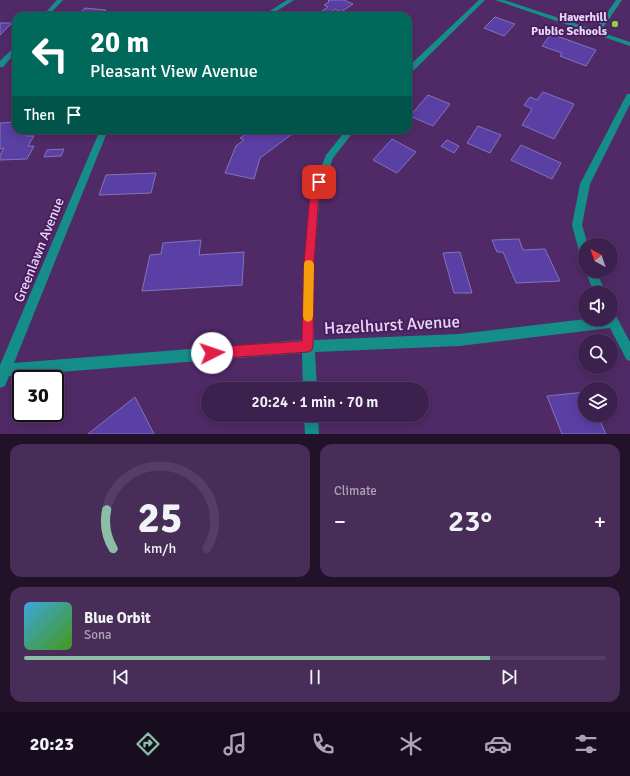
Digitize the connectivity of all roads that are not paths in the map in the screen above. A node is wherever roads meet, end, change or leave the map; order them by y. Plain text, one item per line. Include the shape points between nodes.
1 (60, 0) edge
2 (291, 0) edge
3 (482, 0) edge
4 (498, 0) edge
5 (619, 0) edge
6 (49, 12) edge
7 (271, 12) edge
8 (596, 33) junction
9 (630, 44) edge
10 (12, 52) edge
11 (0, 65) edge
12 (412, 67) edge
13 (630, 96) edge
14 (102, 134) edge
15 (348, 134) edge
16 (580, 238) edge
17 (578, 324) edge
18 (615, 326) edge
19 (308, 346) junction
20 (630, 355) edge
21 (5, 370) junction
22 (0, 381) edge
23 (310, 382) edge
24 (311, 422) edge
25 (312, 434) edge

1 - 6 street
2 - 7 street
3 - 12 street
4 - 8 street
5 - 8 street
8 - 9 street
10 - 11 street
13 - 16 street via 585,184 577,225
14 - 21 street, Greenlawn Avenue
15 - 19 street via 329,157 315,194 309,263
17 - 19 street, Hazelhurst Avenue via 459,340
18 - 20 street
19 - 21 street, Hazelhurst Avenue
19 - 23 street
21 - 22 street, Greenlawn Avenue
24 - 25 street

